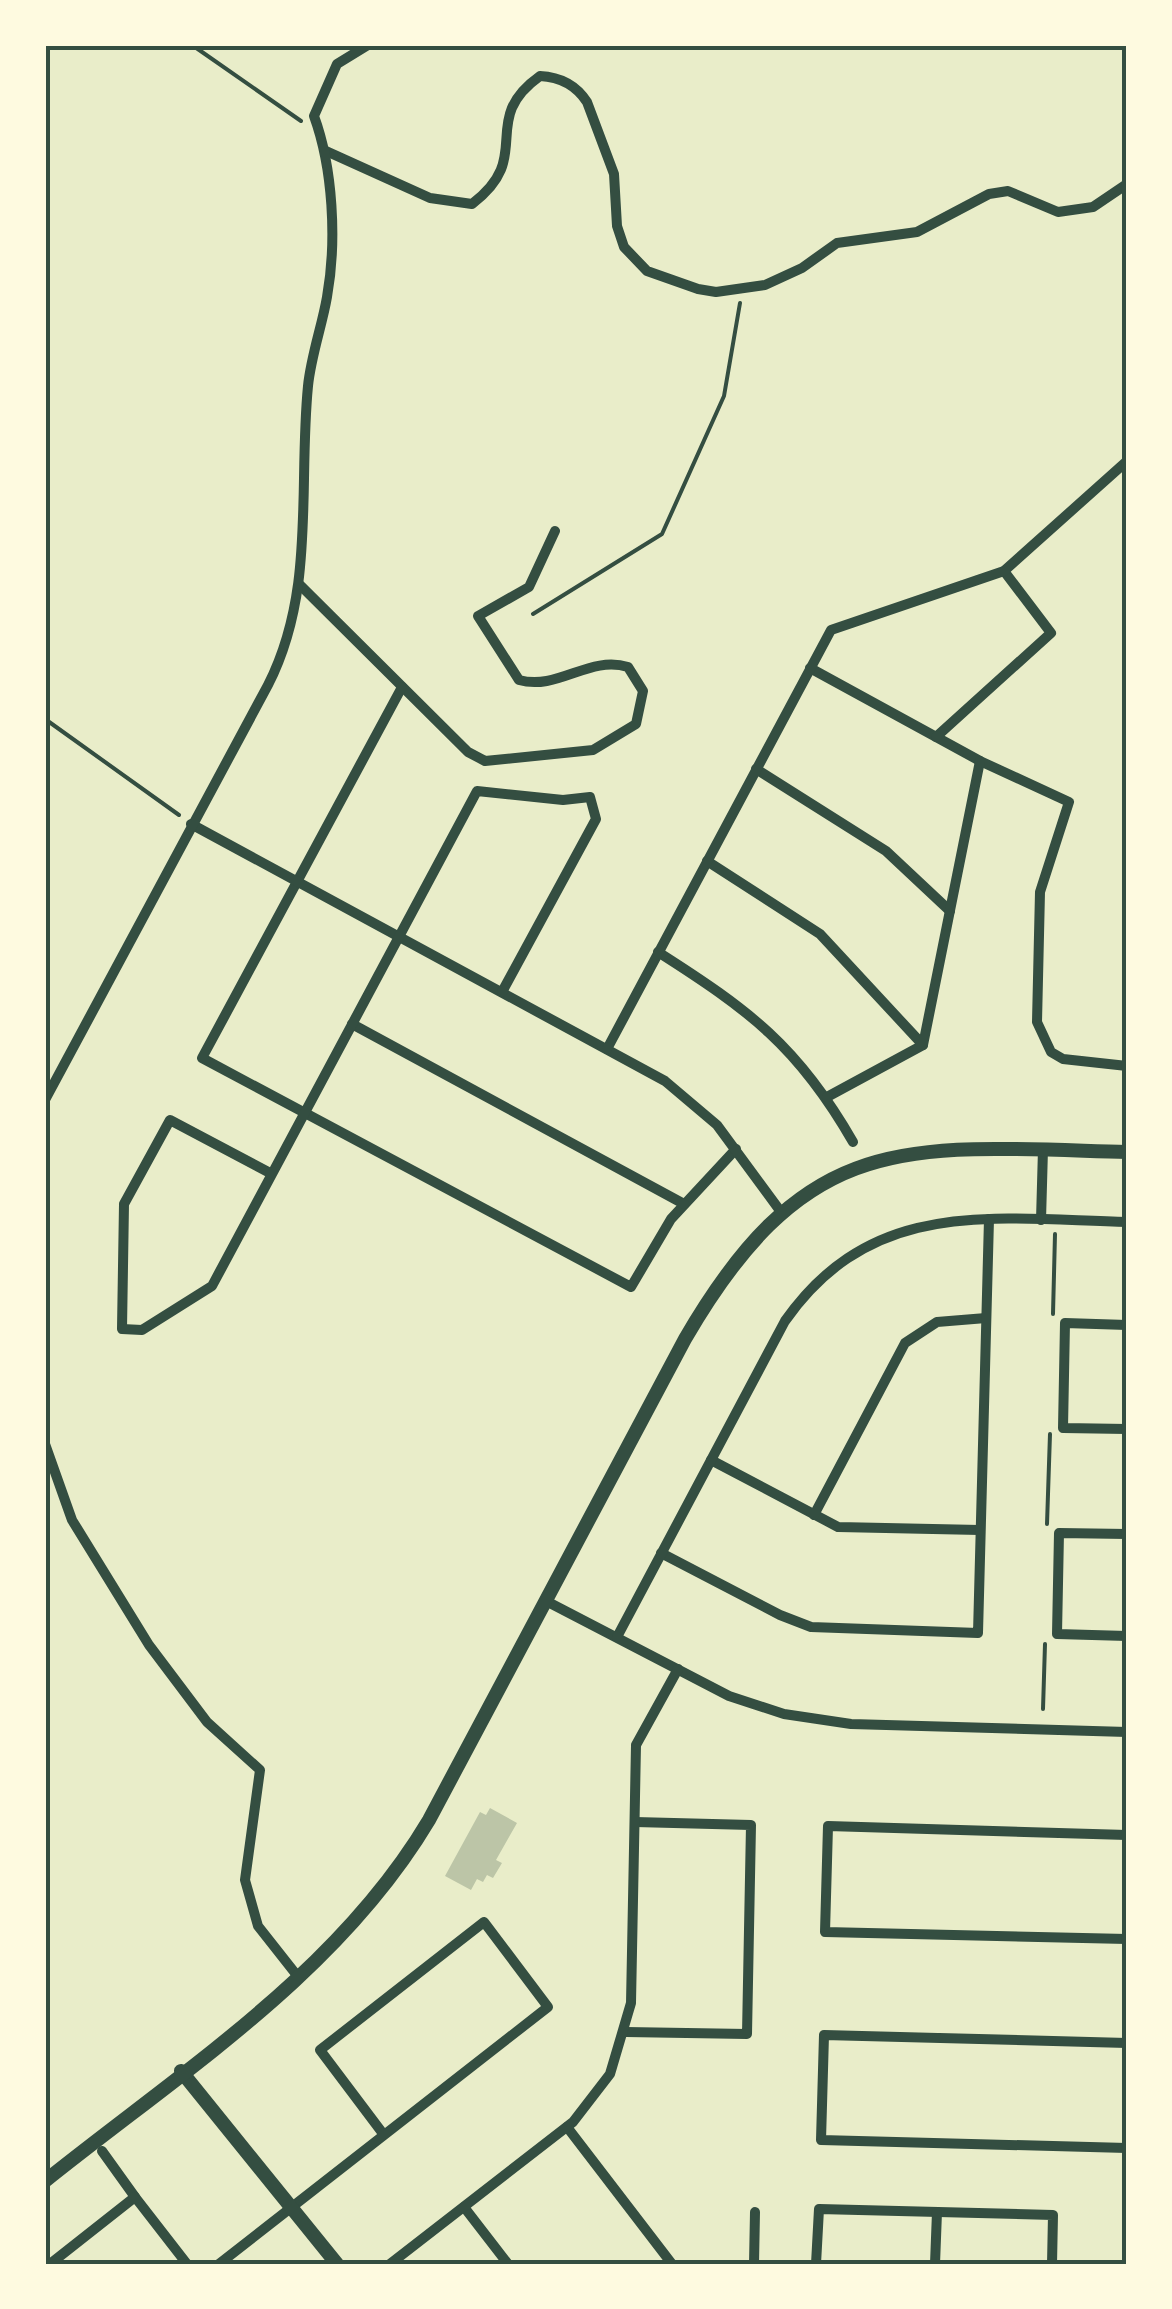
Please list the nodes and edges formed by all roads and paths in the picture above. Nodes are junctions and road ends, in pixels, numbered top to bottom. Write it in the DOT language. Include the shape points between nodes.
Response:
graph roads {
  1 [pos="192,45"];
  2 [pos="368,45"];
  3 [pos="313,130"];
  4 [pos="326,151"];
  5 [pos="1127,184"];
  6 [pos="742,288"];
  7 [pos="1127,461"];
  8 [pos="555,531"];
  9 [pos="1004,571"];
  10 [pos="300,585"];
  11 [pos="533,614"];
  12 [pos="810,668"];
  13 [pos="402,687"];
  14 [pos="45,719"];
  15 [pos="936,737"];
  16 [pos="980,761"];
  17 [pos="756,769"];
  18 [pos="191,824"];
  19 [pos="707,861"];
  20 [pos="298,881"];
  21 [pos="950,910"];
  22 [pos="399,936"];
  23 [pos="658,952"];
  24 [pos="502,992"];
  25 [pos="352,1024"];
  26 [pos="923,1044"];
  27 [pos="607,1048"];
  28 [pos="1127,1066"];
  29 [pos="827,1097"];
  30 [pos="45,1100"];
  31 [pos="305,1113"];
  32 [pos="852,1142"];
  33 [pos="736,1148"];
  34 [pos="1042,1150"];
  35 [pos="1127,1152"];
  36 [pos="272,1174"];
  37 [pos="684,1204"];
  38 [pos="782,1212"];
  39 [pos="989,1219"];
  40 [pos="1041,1220"];
  41 [pos="1127,1222"];
  42 [pos="1055,1229"];
  43 [pos="986,1318"];
  44 [pos="1127,1325"];
  45 [pos="1052,1329"];
  46 [pos="1050,1429"];
  47 [pos="1127,1429"];
  48 [pos="45,1444"];
  49 [pos="711,1460"];
  50 [pos="814,1515"];
  51 [pos="1047,1529"];
  52 [pos="980,1530"];
  53 [pos="1127,1534"];
  54 [pos="661,1553"];
  55 [pos="546,1601"];
  56 [pos="1045,1629"];
  57 [pos="1127,1636"];
  58 [pos="617,1637"];
  59 [pos="678,1669"];
  60 [pos="1043,1709"];
  61 [pos="1127,1732"];
  62 [pos="635,1822"];
  63 [pos="1127,1835"];
  64 [pos="1127,1939"];
  65 [pos="299,1978"];
  66 [pos="626,2032"];
  67 [pos="1127,2043"];
  68 [pos="182,2071"];
  69 [pos="567,2127"];
  70 [pos="384,2135"];
  71 [pos="1127,2148"];
  72 [pos="102,2151"];
  73 [pos="45,2181"];
  74 [pos="134,2197"];
  75 [pos="464,2207"];
  76 [pos="292,2208"];
  77 [pos="755,2212"];
  78 [pos="937,2212"];
  79 [pos="50,2264"];
  80 [pos="187,2264"];
  81 [pos="219,2264"];
  82 [pos="337,2264"];
  83 [pos="390,2264"];
  84 [pos="508,2264"];
  85 [pos="672,2264"];
  86 [pos="754,2264"];
  87 [pos="816,2264"];
  88 [pos="935,2264"];
  89 [pos="1052,2264"];
  1 -- 3 [label="path"];
  2 -- 4 [label="street" via="337,64 319,100 314,116"];
  4 -- 6 [label="street" via="430,198 472,204 500,179 517,94 540,76 554,77 586,102 614,174 619,238 637,264 698,289"];
  4 -- 10 [label="street" via="331,265 308,384"];
  5 -- 6 [label="street" via="1094,207 1058,212 1008,192 989,194 917,232 837,243 780,279"];
  6 -- 11 [label="path" via="724,396 662,534"];
  7 -- 9 [label="street"];
  8 -- 13 [label="street" via="529,586 478,616 519,680 540,686 608,661 628,667 643,692 636,724 593,750 485,761"];
  9 -- 12 [label="street" via="831,630"];
  9 -- 15 [label="street" via="1052,633"];
  10 -- 13 [label="street"];
  10 -- 18 [label="street" via="284,654"];
  12 -- 15 [label="street"];
  12 -- 17 [label="street"];
  13 -- 20 [label="street"];
  14 -- 18 [label="path"];
  15 -- 16 [label="street"];
  16 -- 21 [label="street"];
  16 -- 28 [label="street" via="1069,802 1040,892 1037,1022 1044,1039 1063,1059"];
  17 -- 19 [label="street"];
  17 -- 21 [label="street" via="886,851"];
  18 -- 20 [label="street"];
  18 -- 30 [label="street"];
  19 -- 23 [label="street"];
  19 -- 26 [label="street" via="820,934"];
  20 -- 22 [label="street"];
  20 -- 31 [label="street" via="202,1058"];
  21 -- 26 [label="street"];
  22 -- 24 [label="street"];
  22 -- 24 [label="street" via="476,792 590,797 596,819"];
  22 -- 25 [label="street"];
  23 -- 27 [label="street"];
  23 -- 29 [label="street" via="749,1010"];
  24 -- 27 [label="street"];
  25 -- 31 [label="street"];
  25 -- 37 [label="street"];
  26 -- 29 [label="street"];
  27 -- 33 [label="street" via="685,1094"];
  29 -- 32 [label="street"];
  31 -- 36 [label="street"];
  31 -- 37 [label="street" via="631,1287"];
  33 -- 37 [label="street"];
  33 -- 38 [label="street"];
  34 -- 35 [label="street"];
  34 -- 38 [label="street" via="904,1152 810,1190"];
  34 -- 40 [label="street"];
  36 -- 36 [label="street" via="212,1286 142,1330 122,1330 124,1204 170,1120"];
  38 -- 55 [label="street" via="720,1280"];
  39 -- 40 [label="street"];
  39 -- 43 [label="street"];
  39 -- 49 [label="street" via="900,1228 844,1258 785,1321"];
  40 -- 41 [label="street"];
  42 -- 45 [label="path"];
  43 -- 50 [label="street" via="937,1322 905,1343"];
  43 -- 52 [label="street"];
  44 -- 47 [label="street" via="1065,1323 1063,1428"];
  46 -- 51 [label="path"];
  48 -- 65 [label="street" via="72,1520 150,1645 207,1722 260,1770 245,1880 258,1926"];
  49 -- 50 [label="street"];
  49 -- 54 [label="street"];
  50 -- 52 [label="street" via="838,1526"];
  52 -- 54 [label="street" via="978,1633 811,1627"];
  53 -- 57 [label="street" via="1059,1533 1057,1634"];
  54 -- 58 [label="street"];
  55 -- 58 [label="street"];
  55 -- 65 [label="street" via="408,1856 352,1928"];
  56 -- 60 [label="path"];
  58 -- 59 [label="street"];
  59 -- 61 [label="street" via="743,1701 815,1720"];
  59 -- 62 [label="street" via="636,1745"];
  62 -- 66 [label="street"];
  62 -- 66 [label="street" via="751,1825 746,2034"];
  63 -- 64 [label="street" via="828,1826 825,1932"];
  65 -- 68 [label="street"];
  66 -- 69 [label="street" via="610,2074"];
  67 -- 71 [label="street" via="824,2035 821,2140"];
  68 -- 73 [label="street"];
  68 -- 76 [label="street"];
  69 -- 75 [label="street"];
  69 -- 85 [label="street"];
  70 -- 70 [label="street" via="548,2007 484,1922 320,2050"];
  70 -- 76 [label="street"];
  72 -- 74 [label="street"];
  74 -- 79 [label="street"];
  74 -- 80 [label="street"];
  75 -- 83 [label="street"];
  75 -- 84 [label="street"];
  76 -- 81 [label="street"];
  76 -- 82 [label="street"];
  77 -- 86 [label="street"];
  78 -- 87 [label="street" via="818,2209"];
  78 -- 88 [label="street"];
  78 -- 89 [label="street" via="1053,2215"];
}
